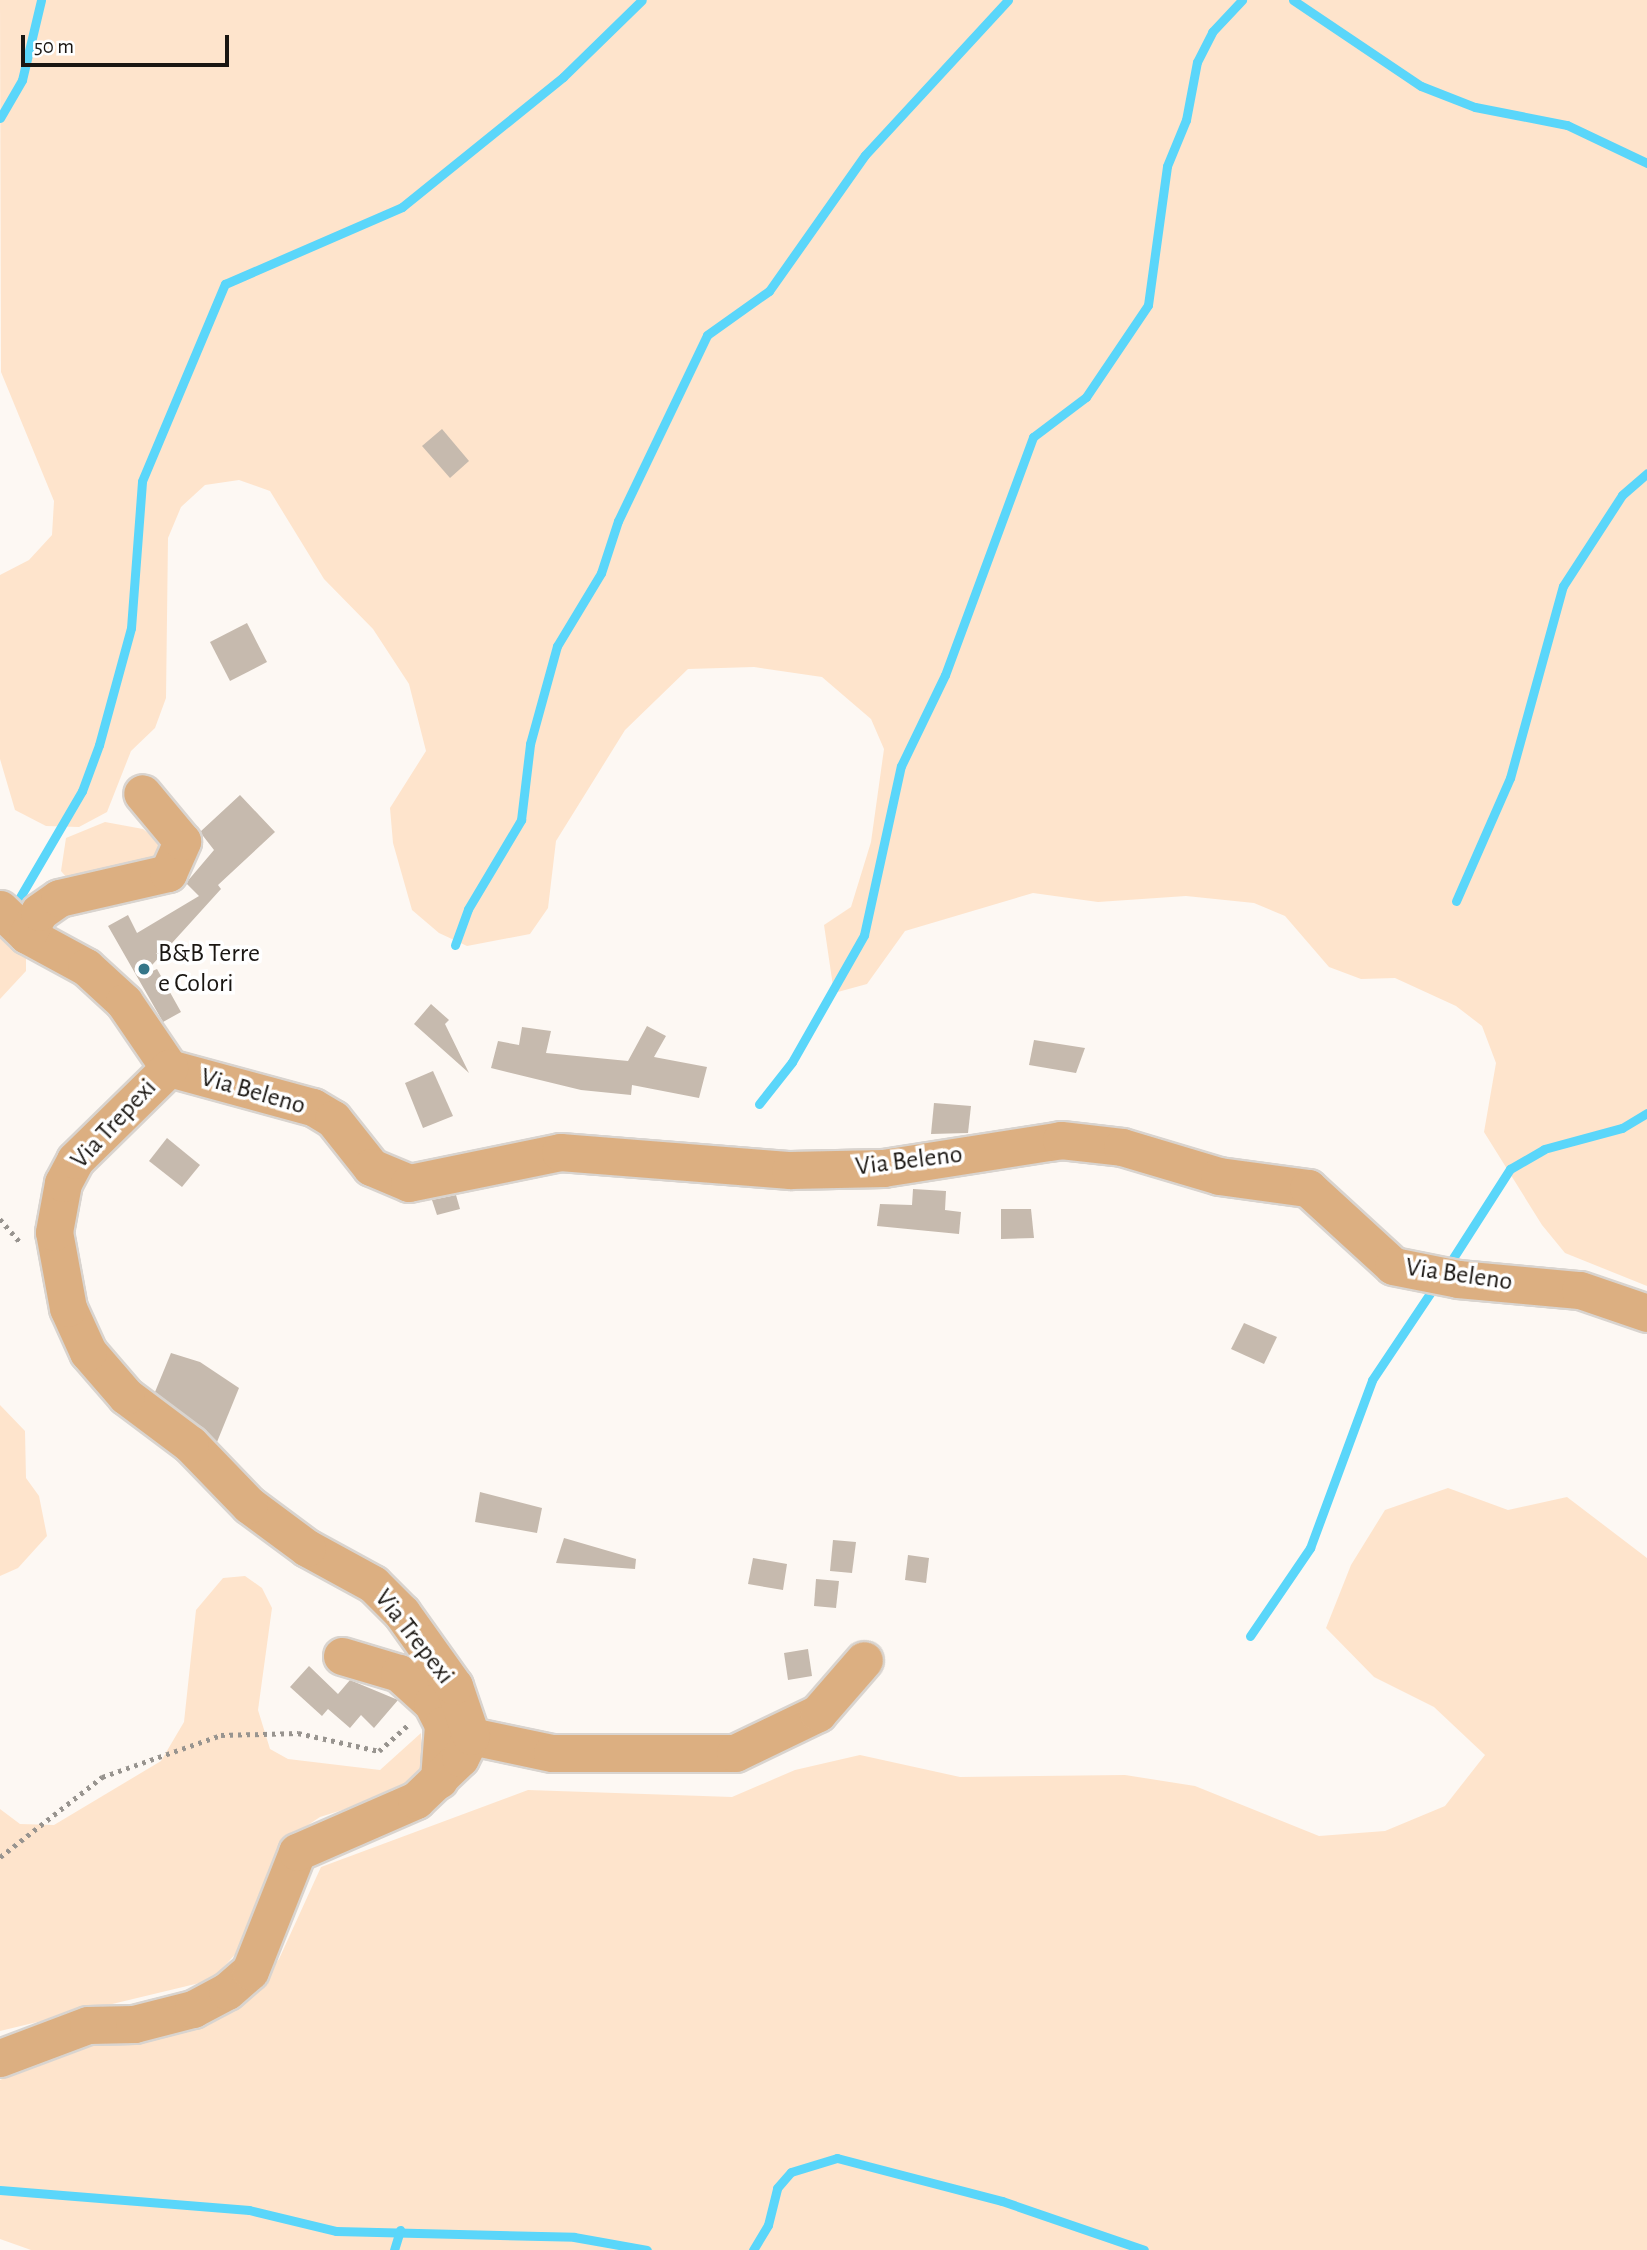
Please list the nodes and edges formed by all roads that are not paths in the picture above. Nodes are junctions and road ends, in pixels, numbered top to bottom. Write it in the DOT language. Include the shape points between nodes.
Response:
graph roads {
  1 [pos="142,793"];
  2 [pos="0,909"];
  3 [pos="27,935"];
  4 [pos="169,1068"];
  5 [pos="1647,1313"];
  6 [pos="342,1656"];
  7 [pos="864,1660"];
  8 [pos="471,1736"];
  9 [pos="439,1780"];
  10 [pos="0,2058"];
  1 -- 3 [label="street" via="182,841 168,873 59,898 39,912"];
  2 -- 3 [label="street"];
  3 -- 4 [label="street" via="86,967 124,1002"];
  4 -- 5 [label="street, Via Beleno" via="313,1107 332,1119 371,1167 409,1183 560,1152 790,1170 883,1168 1061,1140 1122,1147 1219,1176 1308,1188 1393,1266 1458,1279 1580,1290"];
  4 -- 8 [label="street, Via Trepexi" via="75,1160 63,1183 54,1233 68,1308 88,1352 126,1396 190,1444 249,1505 307,1548 373,1584 402,1613 454,1686"];
  6 -- 9 [label="street" via="399,1673 432,1703 443,1725"];
  7 -- 8 [label="street" via="818,1713 735,1753 552,1753"];
  8 -- 9 [label="street"];
  9 -- 10 [label="street" via="389,1816 297,1852 250,1971 226,1991 193,2009 134,2024 88,2025"];
}
